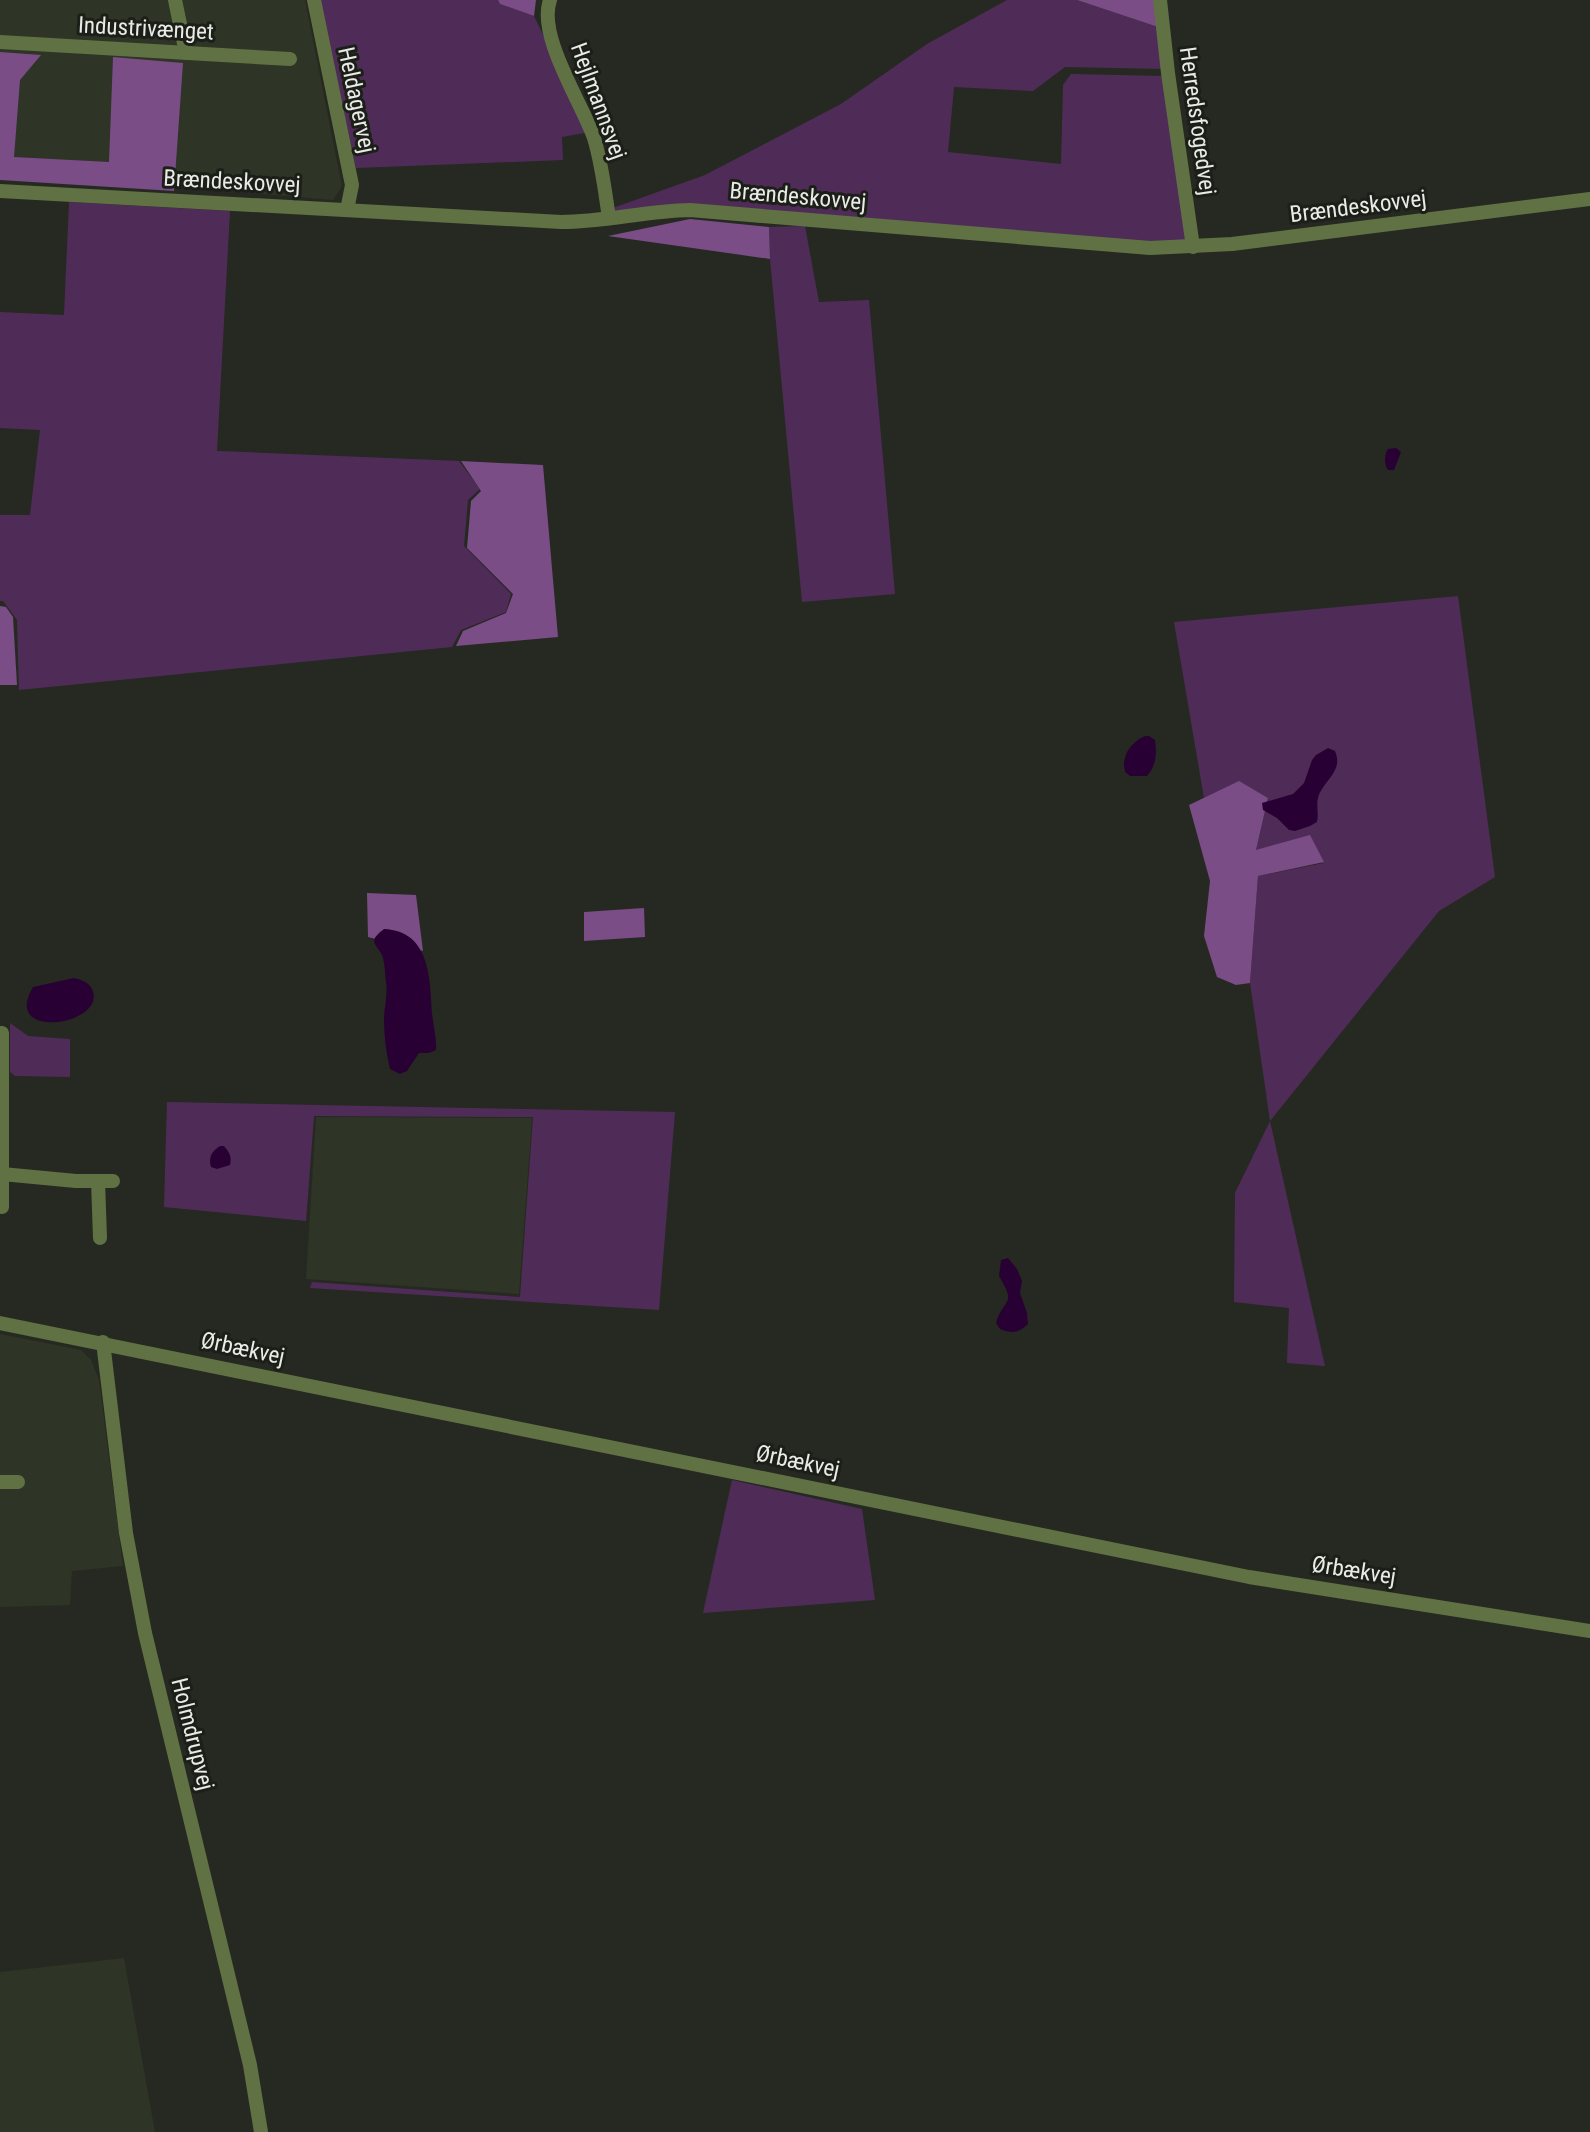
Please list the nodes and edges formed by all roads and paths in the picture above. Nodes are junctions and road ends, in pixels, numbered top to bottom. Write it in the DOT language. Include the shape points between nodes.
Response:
graph roads {
  1 [pos="175,0"];
  2 [pos="314,0"];
  3 [pos="550,0"];
  4 [pos="1160,0"];
  5 [pos="0,42"];
  6 [pos="186,53"];
  7 [pos="290,59"];
  8 [pos="0,191"];
  9 [pos="1590,199"];
  10 [pos="347,210"];
  11 [pos="609,218"];
  12 [pos="1193,247"];
  13 [pos="0,1033"];
  14 [pos="2,1174"];
  15 [pos="2,1207"];
  16 [pos="100,1238"];
  17 [pos="0,1323"];
  18 [pos="103,1342"];
  19 [pos="0,1482"];
  20 [pos="18,1482"];
  21 [pos="1590,1631"];
  22 [pos="261,2132"];
  1 -- 6 [label="street"];
  2 -- 10 [label="street, Heldagervej" via="352,185"];
  3 -- 11 [label="street, Hejlmannsvej" via="548,24 553,45 593,138"];
  4 -- 12 [label="street, Herredsfogedvej"];
  5 -- 6 [label="street, Industrivænget"];
  6 -- 7 [label="street, Industrivænget"];
  8 -- 10 [label="street, Brændeskovvej"];
  9 -- 12 [label="street, Brændeskovvej"];
  10 -- 11 [label="street, Brændeskovvej" via="561,222"];
  11 -- 12 [label="street, Brændeskovvej" via="690,210 1150,248"];
  13 -- 14 [label="street"];
  14 -- 15 [label="street"];
  14 -- 16 [label="street" via="106,1181"];
  17 -- 18 [label="street, Ørbækvej"];
  18 -- 21 [label="street, Ørbækvej" via="1237,1574"];
  18 -- 22 [label="street, Holmdrupvej" via="125,1533 250,2065"];
  19 -- 20 [label="street"];
}
